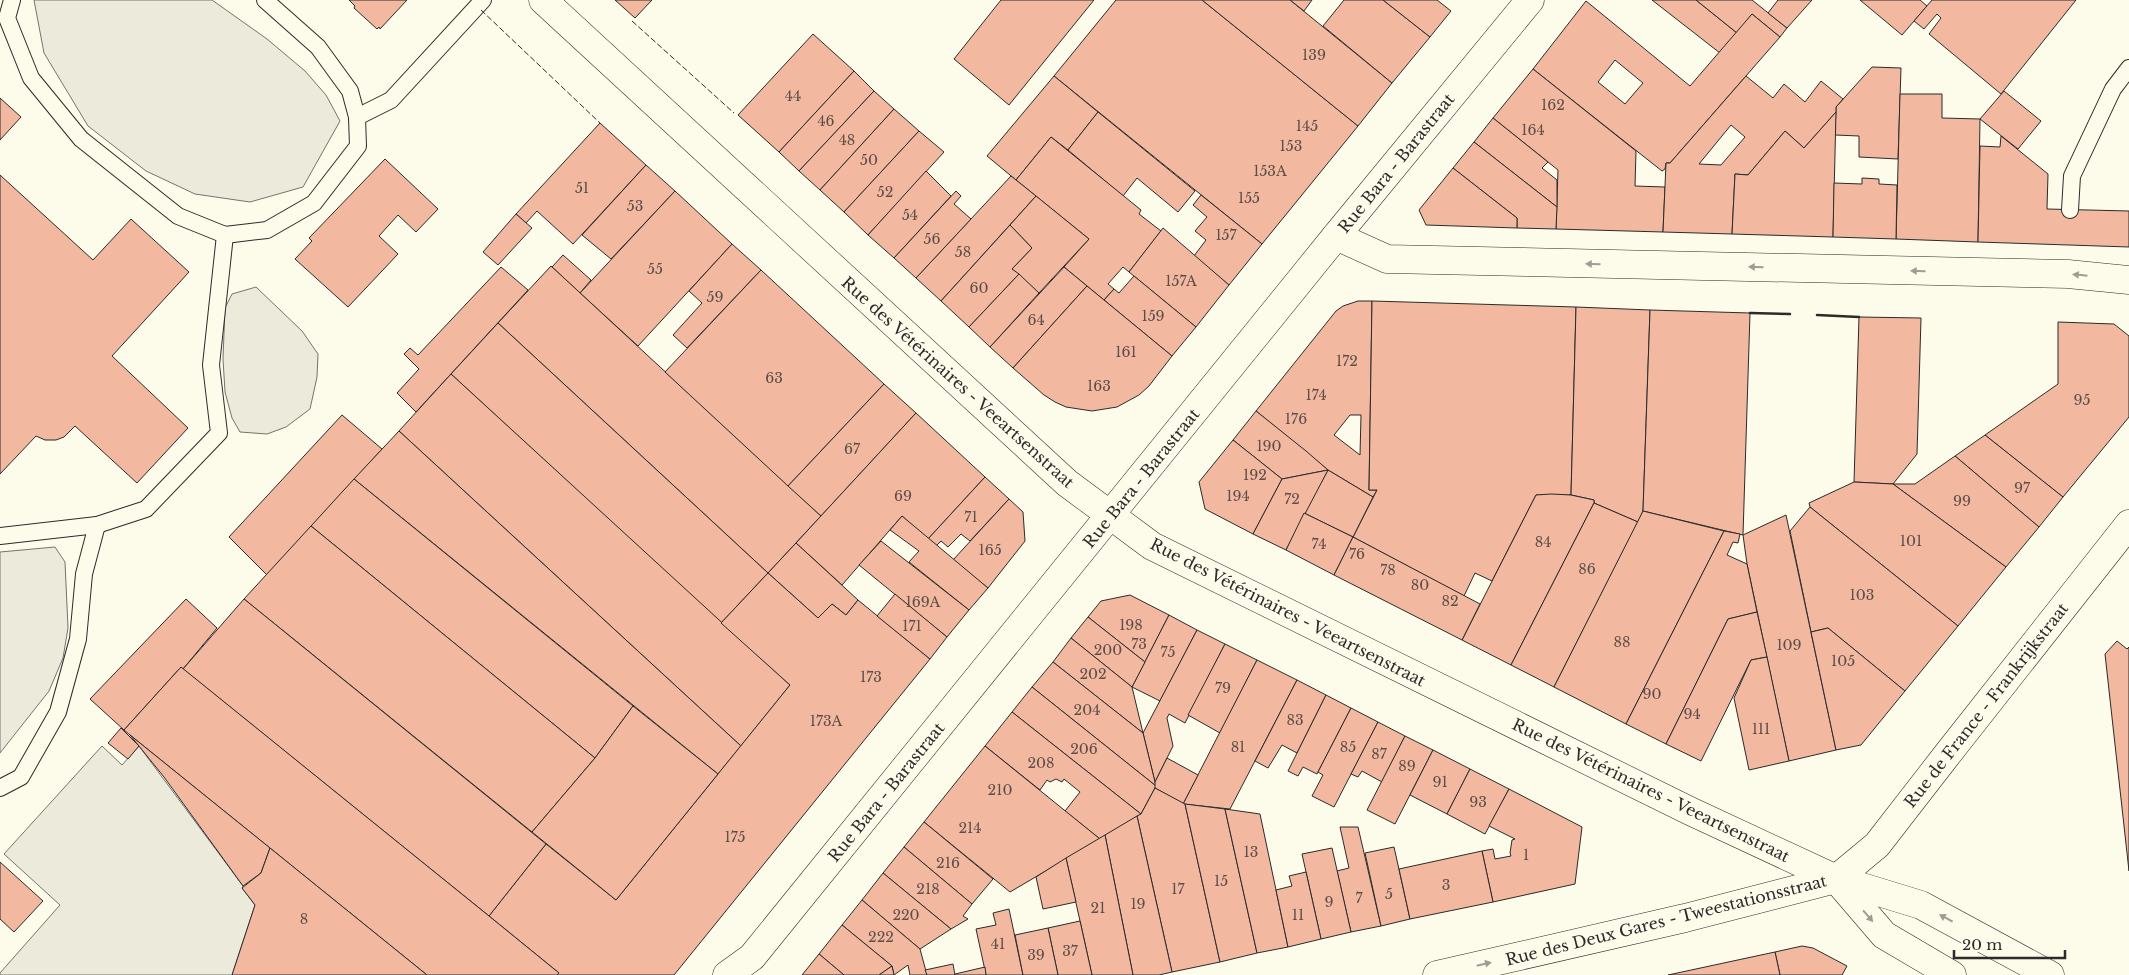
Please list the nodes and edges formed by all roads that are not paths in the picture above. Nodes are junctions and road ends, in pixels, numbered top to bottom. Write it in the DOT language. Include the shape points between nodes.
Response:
graph roads {
  1 [pos="12,0"];
  2 [pos="265,0"];
  3 [pos="483,0"];
  4 [pos="542,0"];
  5 [pos="1530,0"];
  6 [pos="4,20"];
  7 [pos="2129,68"];
  8 [pos="357,117"];
  9 [pos="2070,210"];
  10 [pos="226,234"];
  11 [pos="1336,236"];
  12 [pos="2129,280"];
  13 [pos="1110,515"];
  14 [pos="2129,524"];
  15 [pos="97,525"];
  16 [pos="0,536"];
  17 [pos="0,788"];
  18 [pos="1836,879"];
  19 [pos="749,966"];
  20 [pos="726,975"];
  21 [pos="1437,975"];
  22 [pos="1952,975"];
  23 [pos="2050,975"];
  1 -- 6 [label="lane"];
  2 -- 8 [label="lane" via="318,47 350,90"];
  3 -- 8 [label="lane" via="391,100"];
  4 -- 13 [label="street, Rue des Vétérinaires - Veeartsenstraat" via="1062,478"];
  5 -- 11 [label="street, Rue Bara - Barastraat"];
  6 -- 10 [label="lane" via="31,78 81,139 178,216"];
  7 -- 9 [label="lane" via="2113,89 2072,176"];
  8 -- 10 [label="lane" via="358,146 314,203 267,230"];
  10 -- 15 [label="lane" via="211,365 219,433 146,509"];
  12 -- 11 [label="street, one-way" via="2068,274 1386,259"];
  11 -- 13 [label="street, Rue Bara - Barastraat"];
  13 -- 18 [label="street, Rue des Vétérinaires - Veeartsenstraat" via="1152,546 1690,811"];
  13 -- 19 [label="street, Rue Bara - Barastraat"];
  14 -- 18 [label="street, Rue de France - Frankrijkstraat" via="1878,845"];
  15 -- 16 [label="lane"];
  15 -- 17 [label="lane" via="84,574 78,640 58,712 21,777"];
  21 -- 18 [label="street, Rue des Deux Gares - Tweestationsstraat, one-way" via="1685,918"];
  18 -- 22 [label="street, Rue des Vétérinaires - Veeartsenstraat, one-way" via="1884,935"];
  23 -- 18 [label="street, Rue des Vétérinaires - Veeartsenstraat, one-way" via="1921,905"];
  19 -- 20 [label="street, Rue Bara - Barastraat"];
}
